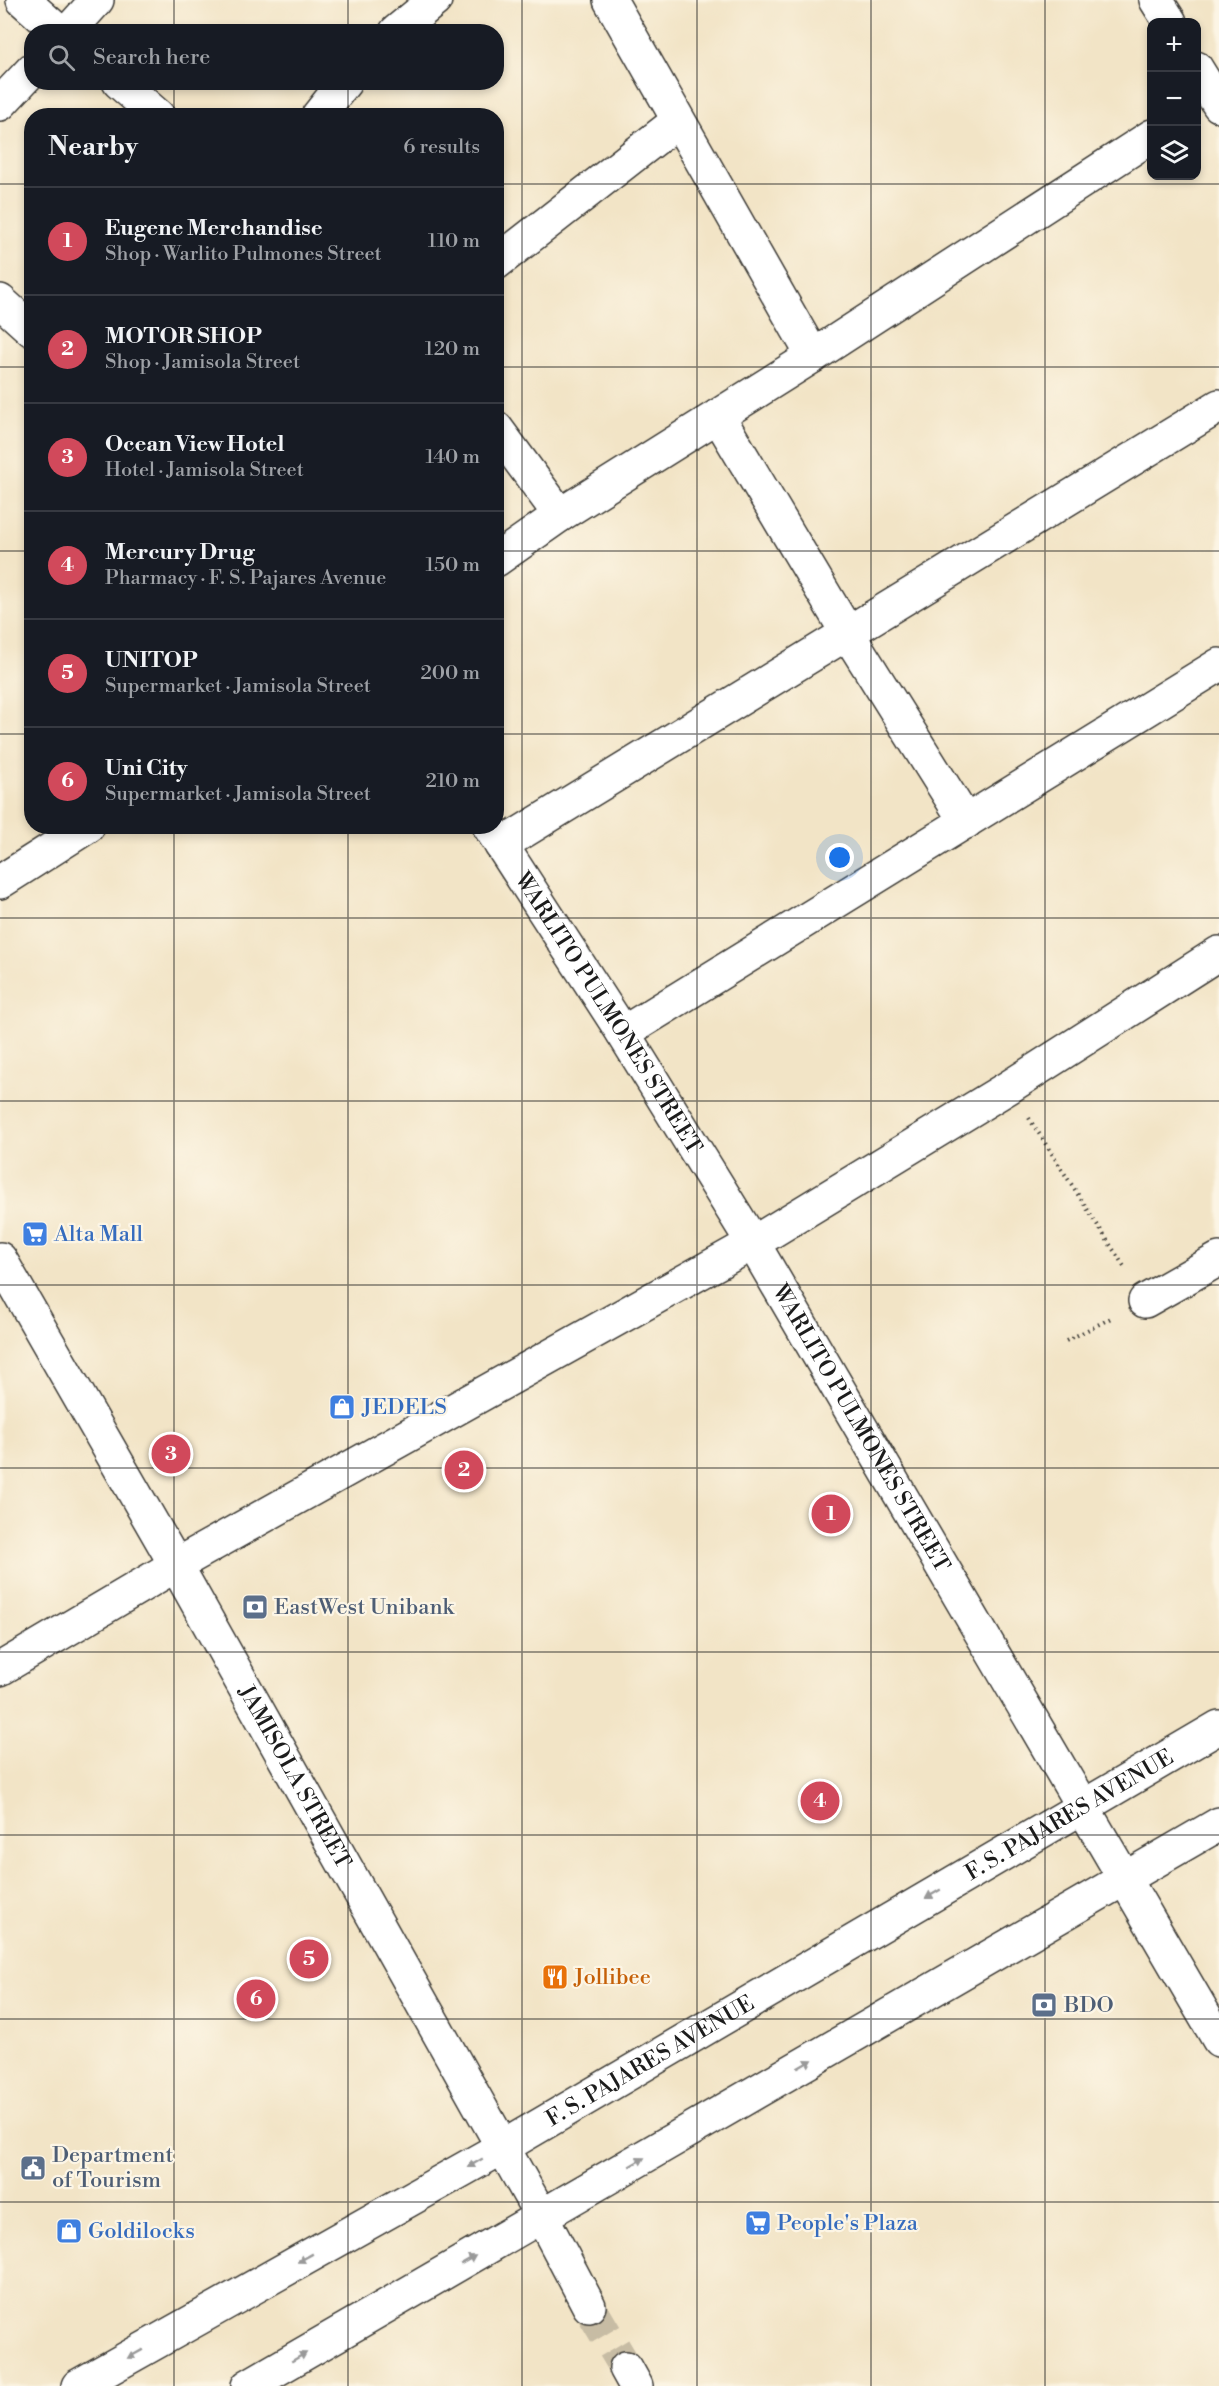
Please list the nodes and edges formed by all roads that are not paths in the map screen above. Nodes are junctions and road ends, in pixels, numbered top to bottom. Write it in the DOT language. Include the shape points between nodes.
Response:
graph roads {
  1 [pos="23,0"];
  2 [pos="97,0"];
  3 [pos="435,0"];
  4 [pos="610,0"];
  5 [pos="1156,0"];
  6 [pos="1167,18"];
  7 [pos="50,24"];
  8 [pos="75,24"];
  9 [pos="406,24"];
  10 [pos="1199,72"];
  11 [pos="24,78"];
  12 [pos="128,90"];
  13 [pos="339,90"];
  14 [pos="1212,100"];
  15 [pos="0,104"];
  16 [pos="149,108"];
  17 [pos="324,108"];
  18 [pos="678,121"];
  19 [pos="1147,139"];
  20 [pos="504,257"];
  21 [pos="0,301"];
  22 [pos="24,323"];
  23 [pos="813,356"];
  24 [pos="1219,406"];
  25 [pos="718,416"];
  26 [pos="504,439"];
  27 [pos="560,515"];
  28 [pos="504,554"];
  29 [pos="848,634"];
  30 [pos="1219,665"];
  31 [pos="966,822"];
  32 [pos="504,831"];
  33 [pos="75,834"];
  34 [pos="495,836"];
  35 [pos="0,882"];
  36 [pos="1219,953"];
  37 [pos="623,1034"];
  38 [pos="753,1243"];
  39 [pos="1219,1258"];
  40 [pos="5,1281"];
  41 [pos="1145,1301"];
  42 [pos="176,1565"];
  43 [pos="0,1669"];
  44 [pos="1219,1727"];
  45 [pos="1084,1805"];
  46 [pos="1219,1824"];
  47 [pos="1125,1878"];
  48 [pos="1219,2040"];
  49 [pos="502,2147"];
  50 [pos="542,2217"];
  51 [pos="586,2301"];
  52 [pos="78,2386"];
  53 [pos="248,2386"];
  1 -- 7 [label="street"];
  2 -- 8 [label="street"];
  3 -- 9 [label="street"];
  4 -- 18 [label="street"];
  5 -- 6 [label="street"];
  10 -- 14 [label="street"];
  11 -- 15 [label="street"];
  12 -- 16 [label="street"];
  13 -- 17 [label="street"];
  18 -- 20 [label="street"];
  18 -- 23 [label="street"];
  19 -- 23 [label="street"];
  21 -- 22 [label="street"];
  23 -- 25 [label="street"];
  24 -- 29 [label="street"];
  25 -- 27 [label="street"];
  25 -- 29 [label="street"];
  26 -- 27 [label="street"];
  27 -- 28 [label="street"];
  29 -- 31 [label="street"];
  29 -- 32 [label="street"];
  30 -- 31 [label="street"];
  31 -- 37 [label="street"];
  33 -- 35 [label="street"];
  34 -- 37 [label="street, WARLITO PULMONES STREET"];
  36 -- 38 [label="street"];
  37 -- 38 [label="street, WARLITO PULMONES STREET"];
  38 -- 42 [label="street"];
  38 -- 45 [label="street, WARLITO PULMONES STREET"];
  39 -- 41 [label="street"];
  40 -- 42 [label="street, JAMISOLA STREET"];
  42 -- 43 [label="street"];
  42 -- 49 [label="street, JAMISOLA STREET"];
  44 -- 45 [label="street, F. S. PAJARES AVENUE"];
  45 -- 47 [label="street, WARLITO PULMONES STREET"];
  45 -- 49 [label="street, F. S. PAJARES AVENUE, one-way"];
  46 -- 47 [label="street"];
  47 -- 48 [label="street, WARLITO PULMONES STREET"];
  50 -- 47 [label="street, one-way"];
  49 -- 50 [label="street, JAMISOLA STREET"];
  49 -- 52 [label="street, F. S. PAJARES AVENUE, one-way"];
  50 -- 51 [label="street, JAMISOLA STREET"];
  53 -- 50 [label="street, one-way"];
}
